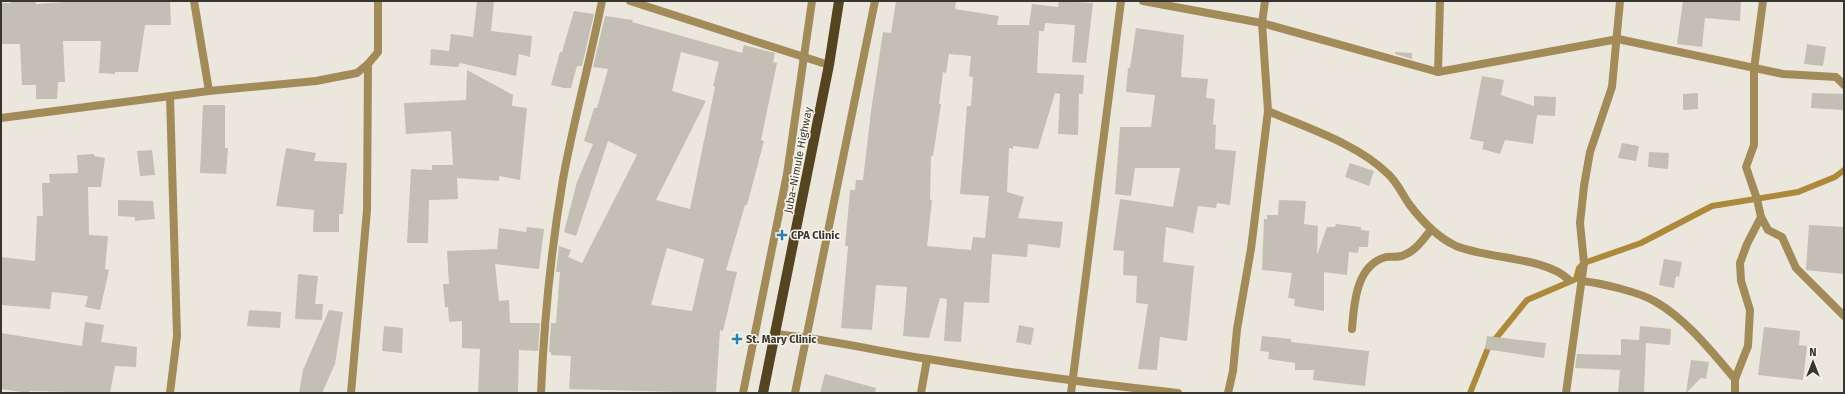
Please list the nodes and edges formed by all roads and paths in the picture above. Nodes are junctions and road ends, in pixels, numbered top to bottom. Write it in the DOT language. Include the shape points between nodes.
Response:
graph roads {
  1 [pos="194,1"];
  2 [pos="378,1"];
  3 [pos="602,1"];
  4 [pos="630,1"];
  5 [pos="812,1"];
  6 [pos="839,1"];
  7 [pos="874,1"];
  8 [pos="1121,1"];
  9 [pos="1143,1"];
  10 [pos="1265,1"];
  11 [pos="1440,1"];
  12 [pos="1620,1"];
  13 [pos="1763,1"];
  14 [pos="1262,23"];
  15 [pos="1618,39"];
  16 [pos="803,56"];
  17 [pos="368,64"];
  18 [pos="829,65"];
  19 [pos="1754,69"];
  20 [pos="1438,72"];
  21 [pos="1844,85"];
  22 [pos="209,91"];
  23 [pos="170,96"];
  24 [pos="1268,110"];
  25 [pos="1,118"];
  26 [pos="1761,218"];
  27 [pos="1431,230"];
  28 [pos="1568,279"];
  29 [pos="1582,281"];
  30 [pos="1844,316"];
  31 [pos="1352,329"];
  32 [pos="776,334"];
  33 [pos="806,337"];
  34 [pos="927,359"];
  35 [pos="1735,379"];
  36 [pos="1073,382"];
  37 [pos="170,393"];
  38 [pos="351,393"];
  39 [pos="541,393"];
  40 [pos="743,393"];
  41 [pos="763,393"];
  42 [pos="795,393"];
  43 [pos="921,393"];
  44 [pos="1071,393"];
  45 [pos="1178,393"];
  46 [pos="1228,393"];
  47 [pos="1566,393"];
  48 [pos="1734,393"];
  1 -- 22 [label="street"];
  2 -- 17 [label="street" via="378,52"];
  3 -- 39 [label="street" via="562,187 550,269"];
  4 -- 16 [label="street"];
  5 -- 16 [label="street"];
  6 -- 18 [label="main road, Juba–Nimule Highway"];
  7 -- 33 [label="street"];
  8 -- 36 [label="street"];
  9 -- 14 [label="street"];
  10 -- 14 [label="street"];
  11 -- 20 [label="street"];
  12 -- 15 [label="street"];
  13 -- 19 [label="street"];
  14 -- 20 [label="street"];
  14 -- 24 [label="street"];
  15 -- 19 [label="street"];
  15 -- 20 [label="street"];
  15 -- 29 [label="street" via="1612,87 1590,152 1584,186 1580,223 1584,263"];
  16 -- 18 [label="street"];
  16 -- 40 [label="street" via="787,174"];
  17 -- 22 [label="street" via="357,73 316,81"];
  17 -- 38 [label="street" via="367,210"];
  18 -- 32 [label="main road, Juba–Nimule Highway"];
  19 -- 21 [label="street" via="1783,74 1836,77"];
  19 -- 26 [label="street" via="1754,145 1746,167"];
  22 -- 23 [label="street"];
  23 -- 25 [label="street"];
  23 -- 37 [label="street" via="177,336"];
  24 -- 27 [label="street" via="1362,152 1390,174 1409,204"];
  24 -- 46 [label="street" via="1251,249"];
  26 -- 30 [label="street" via="1768,230 1782,238 1796,268"];
  26 -- 35 [label="street" via="1740,263 1741,281 1750,310 1748,346"];
  27 -- 28 [label="street" via="1456,246 1554,269"];
  27 -- 31 [label="street" via="1404,256 1385,258 1369,267 1358,290"];
  29 -- 35 [label="street" via="1655,301 1675,315"];
  29 -- 47 [label="street"];
  32 -- 33 [label="street"];
  32 -- 41 [label="main road, Juba–Nimule Highway"];
  33 -- 34 [label="street"];
  33 -- 42 [label="street"];
  34 -- 36 [label="street"];
  34 -- 43 [label="street"];
  35 -- 48 [label="street"];
  36 -- 44 [label="street"];
  36 -- 45 [label="street"];
}
